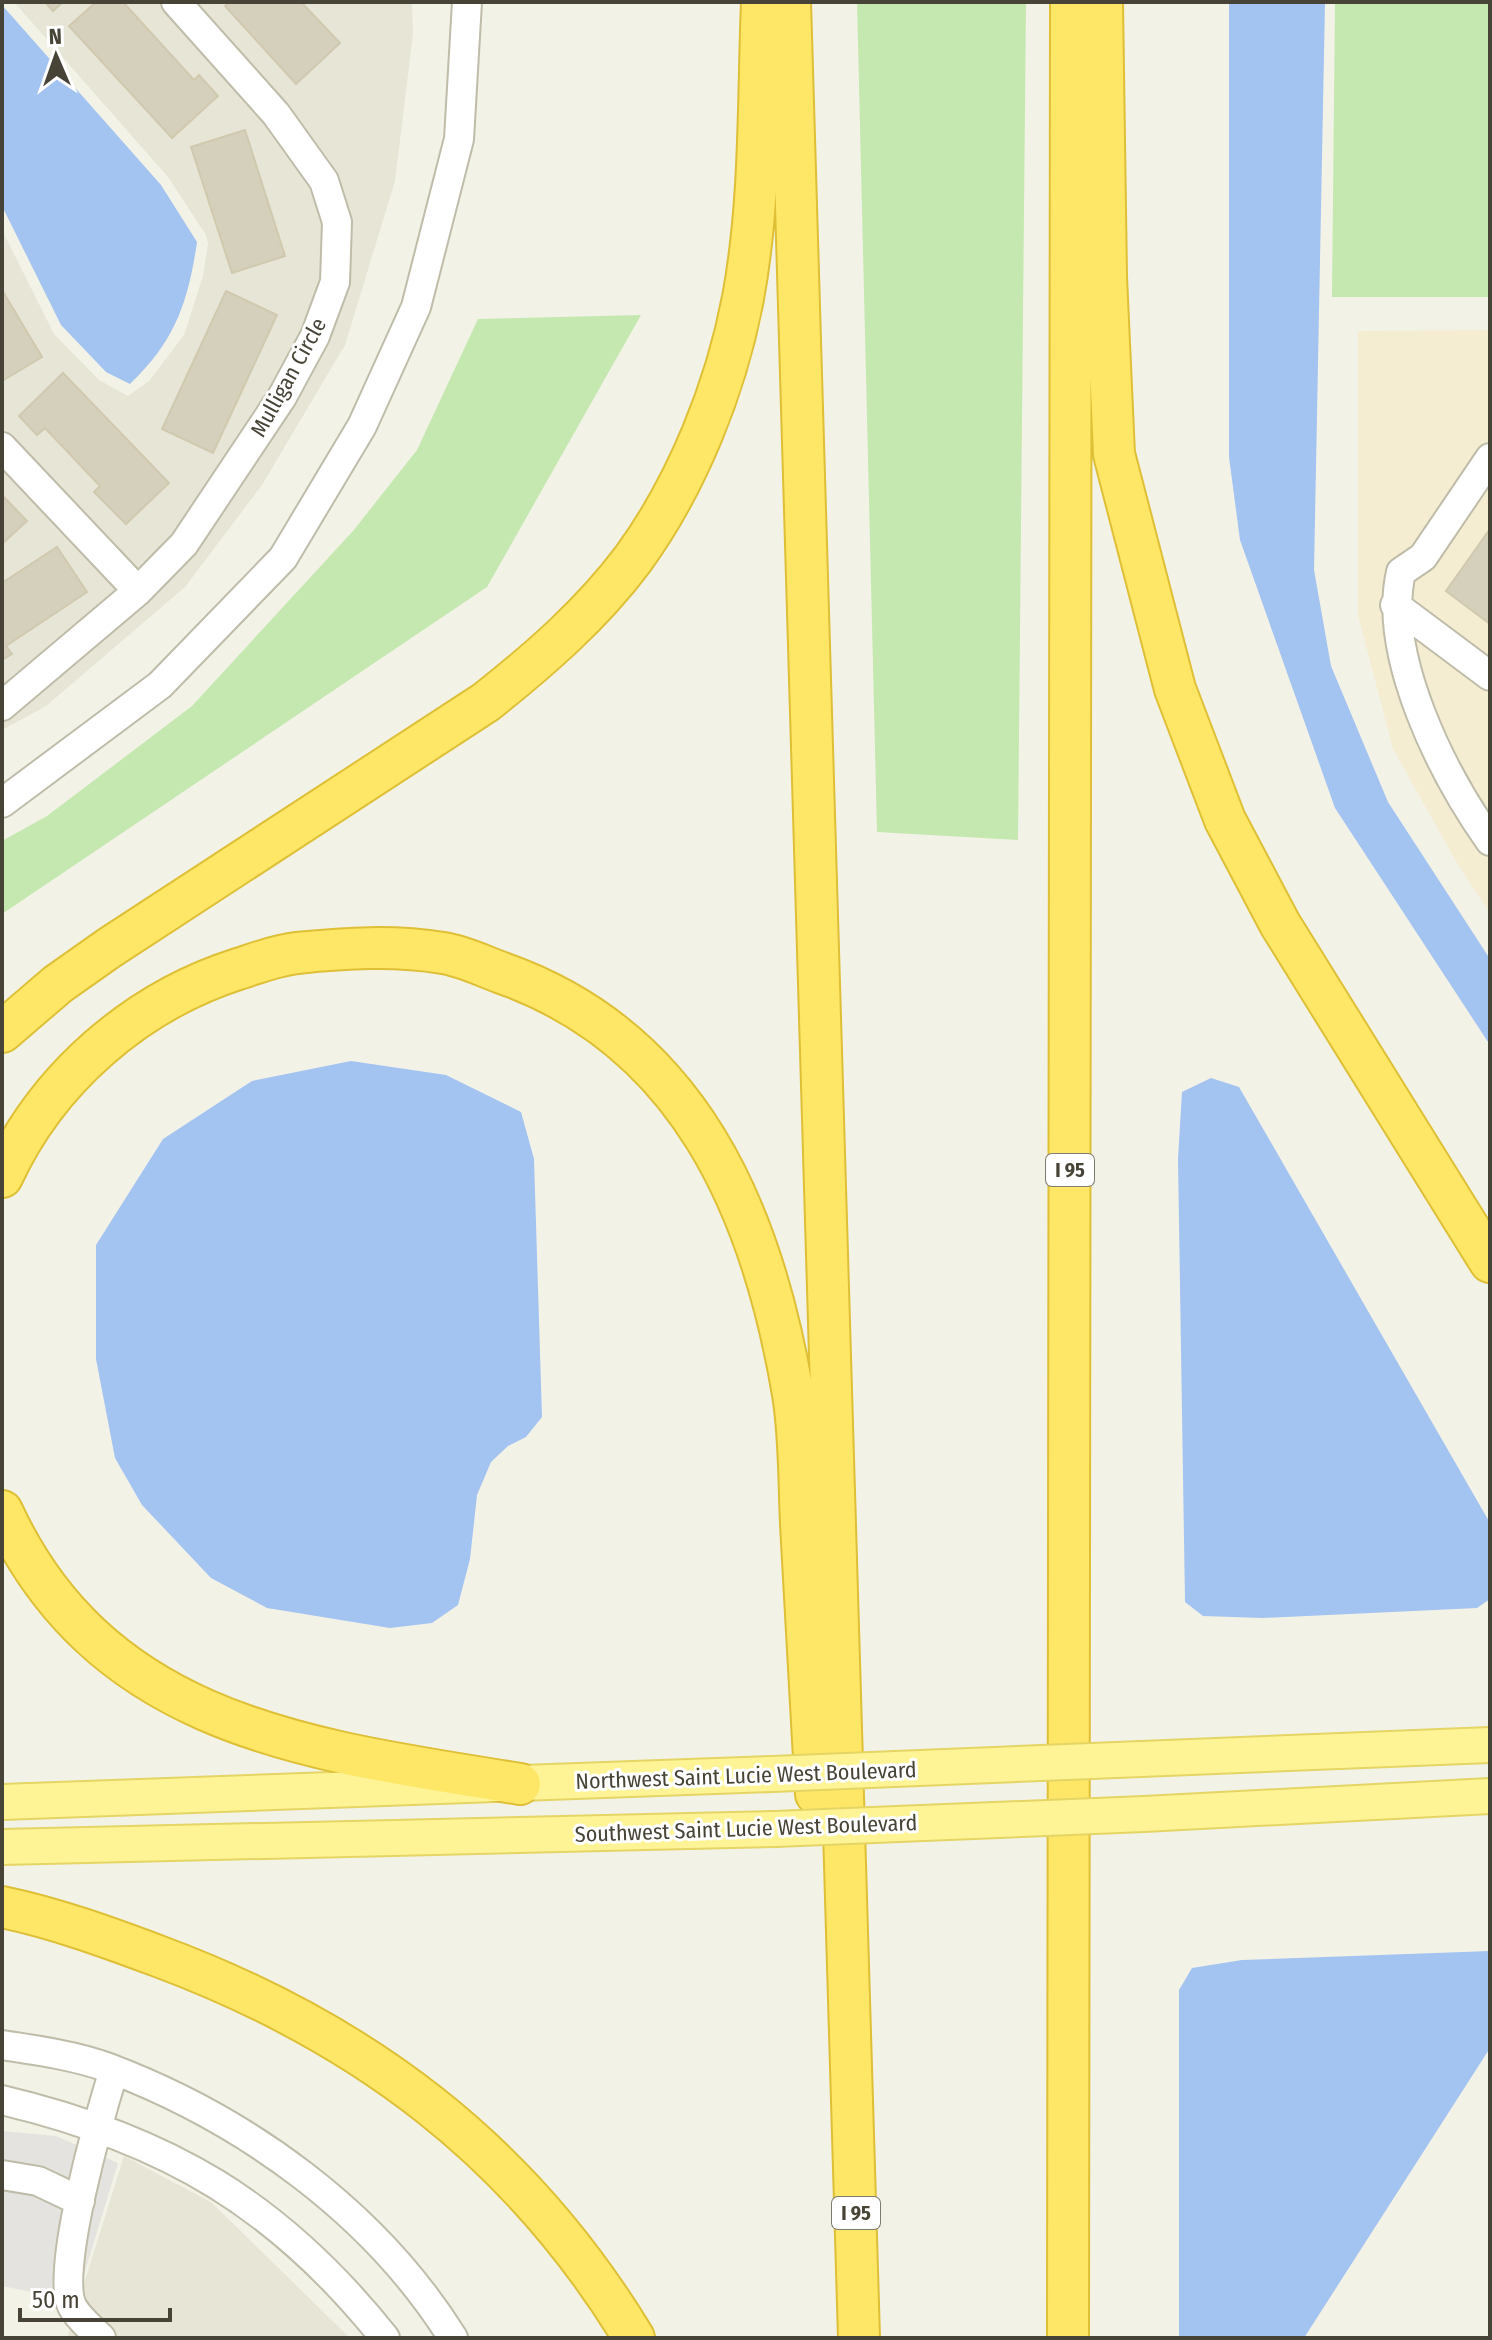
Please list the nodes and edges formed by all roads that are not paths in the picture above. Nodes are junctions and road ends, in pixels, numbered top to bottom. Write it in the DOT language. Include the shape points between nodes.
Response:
graph roads {
  1 [pos="176,2"];
  2 [pos="467,2"];
  3 [pos="762,2"];
  4 [pos="790,2"];
  5 [pos="1071,2"];
  6 [pos="1102,2"];
  7 [pos="2,447"];
  8 [pos="1490,458"];
  9 [pos="138,591"];
  10 [pos="1395,605"];
  11 [pos="1490,676"];
  12 [pos="2,706"];
  13 [pos="2,803"];
  14 [pos="1485,819"];
  15 [pos="2,1032"];
  16 [pos="2,1177"];
  17 [pos="1490,1262"];
  18 [pos="2,1511"];
  19 [pos="1490,1745"];
  20 [pos="520,1784"];
  21 [pos="1490,1796"];
  22 [pos="2,1802"];
  23 [pos="2,1847"];
  24 [pos="2,1907"];
  25 [pos="2,2045"];
  26 [pos="114,2070"];
  27 [pos="852,2088"];
  28 [pos="2,2100"];
  29 [pos="97,2126"];
  30 [pos="2,2175"];
  31 [pos="80,2201"];
  32 [pos="101,2338"];
  33 [pos="385,2338"];
  34 [pos="453,2338"];
  35 [pos="634,2338"];
  36 [pos="859,2338"];
  37 [pos="1068,2338"];
  1 -- 9 [label="street, Mulligan Circle" via="276,114 324,181 337,222 335,282 315,336 282,397 184,544"];
  2 -- 13 [label="street" via="455,155 416,307 362,426 273,569 160,685"];
  3 -- 15 [label="highway" via="753,226 743,300 720,384 678,484 633,559 535,663 486,702 109,948"];
  4 -- 27 [label="highway, I 95"];
  5 -- 37 [label="highway, I 95"];
  6 -- 17 [label="highway" via="1114,454 1175,689 1225,820 1280,924"];
  7 -- 9 [label="street"];
  8 -- 10 [label="street" via="1423,557 1401,572"];
  9 -- 12 [label="street, Mulligan Circle"];
  10 -- 11 [label="street"];
  10 -- 14 [label="street" via="1417,706"];
  16 -- 27 [label="highway" via="14,1150 60,1085 114,1033 196,982 284,954 365,946 446,953 531,983 601,1021 661,1075 706,1136 747,1223 779,1323 794,1398 824,1929"];
  18 -- 20 [label="highway" via="50,1591 89,1634 132,1670 198,1710 282,1739"];
  19 -- 20 [label="main road, Northwest Saint Lucie West Boulevard, bridge"];
  20 -- 22 [label="main road, Northwest Saint Lucie West Boulevard"];
  21 -- 23 [label="main road, Southwest Saint Lucie West Boulevard, bridge" via="775,1829"];
  24 -- 35 [label="highway" via="113,1939 223,1980 306,2021 394,2075 480,2145 554,2226"];
  25 -- 26 [label="street"];
  26 -- 29 [label="street"];
  26 -- 34 [label="street" via="196,2108 284,2161 343,2208 397,2262"];
  27 -- 36 [label="highway, I 95"];
  28 -- 29 [label="street"];
  29 -- 31 [label="street"];
  29 -- 33 [label="street" via="220,2184 344,2287"];
  30 -- 31 [label="street" via="38,2181"];
  31 -- 32 [label="street" via="68,2284 72,2305"];
}
